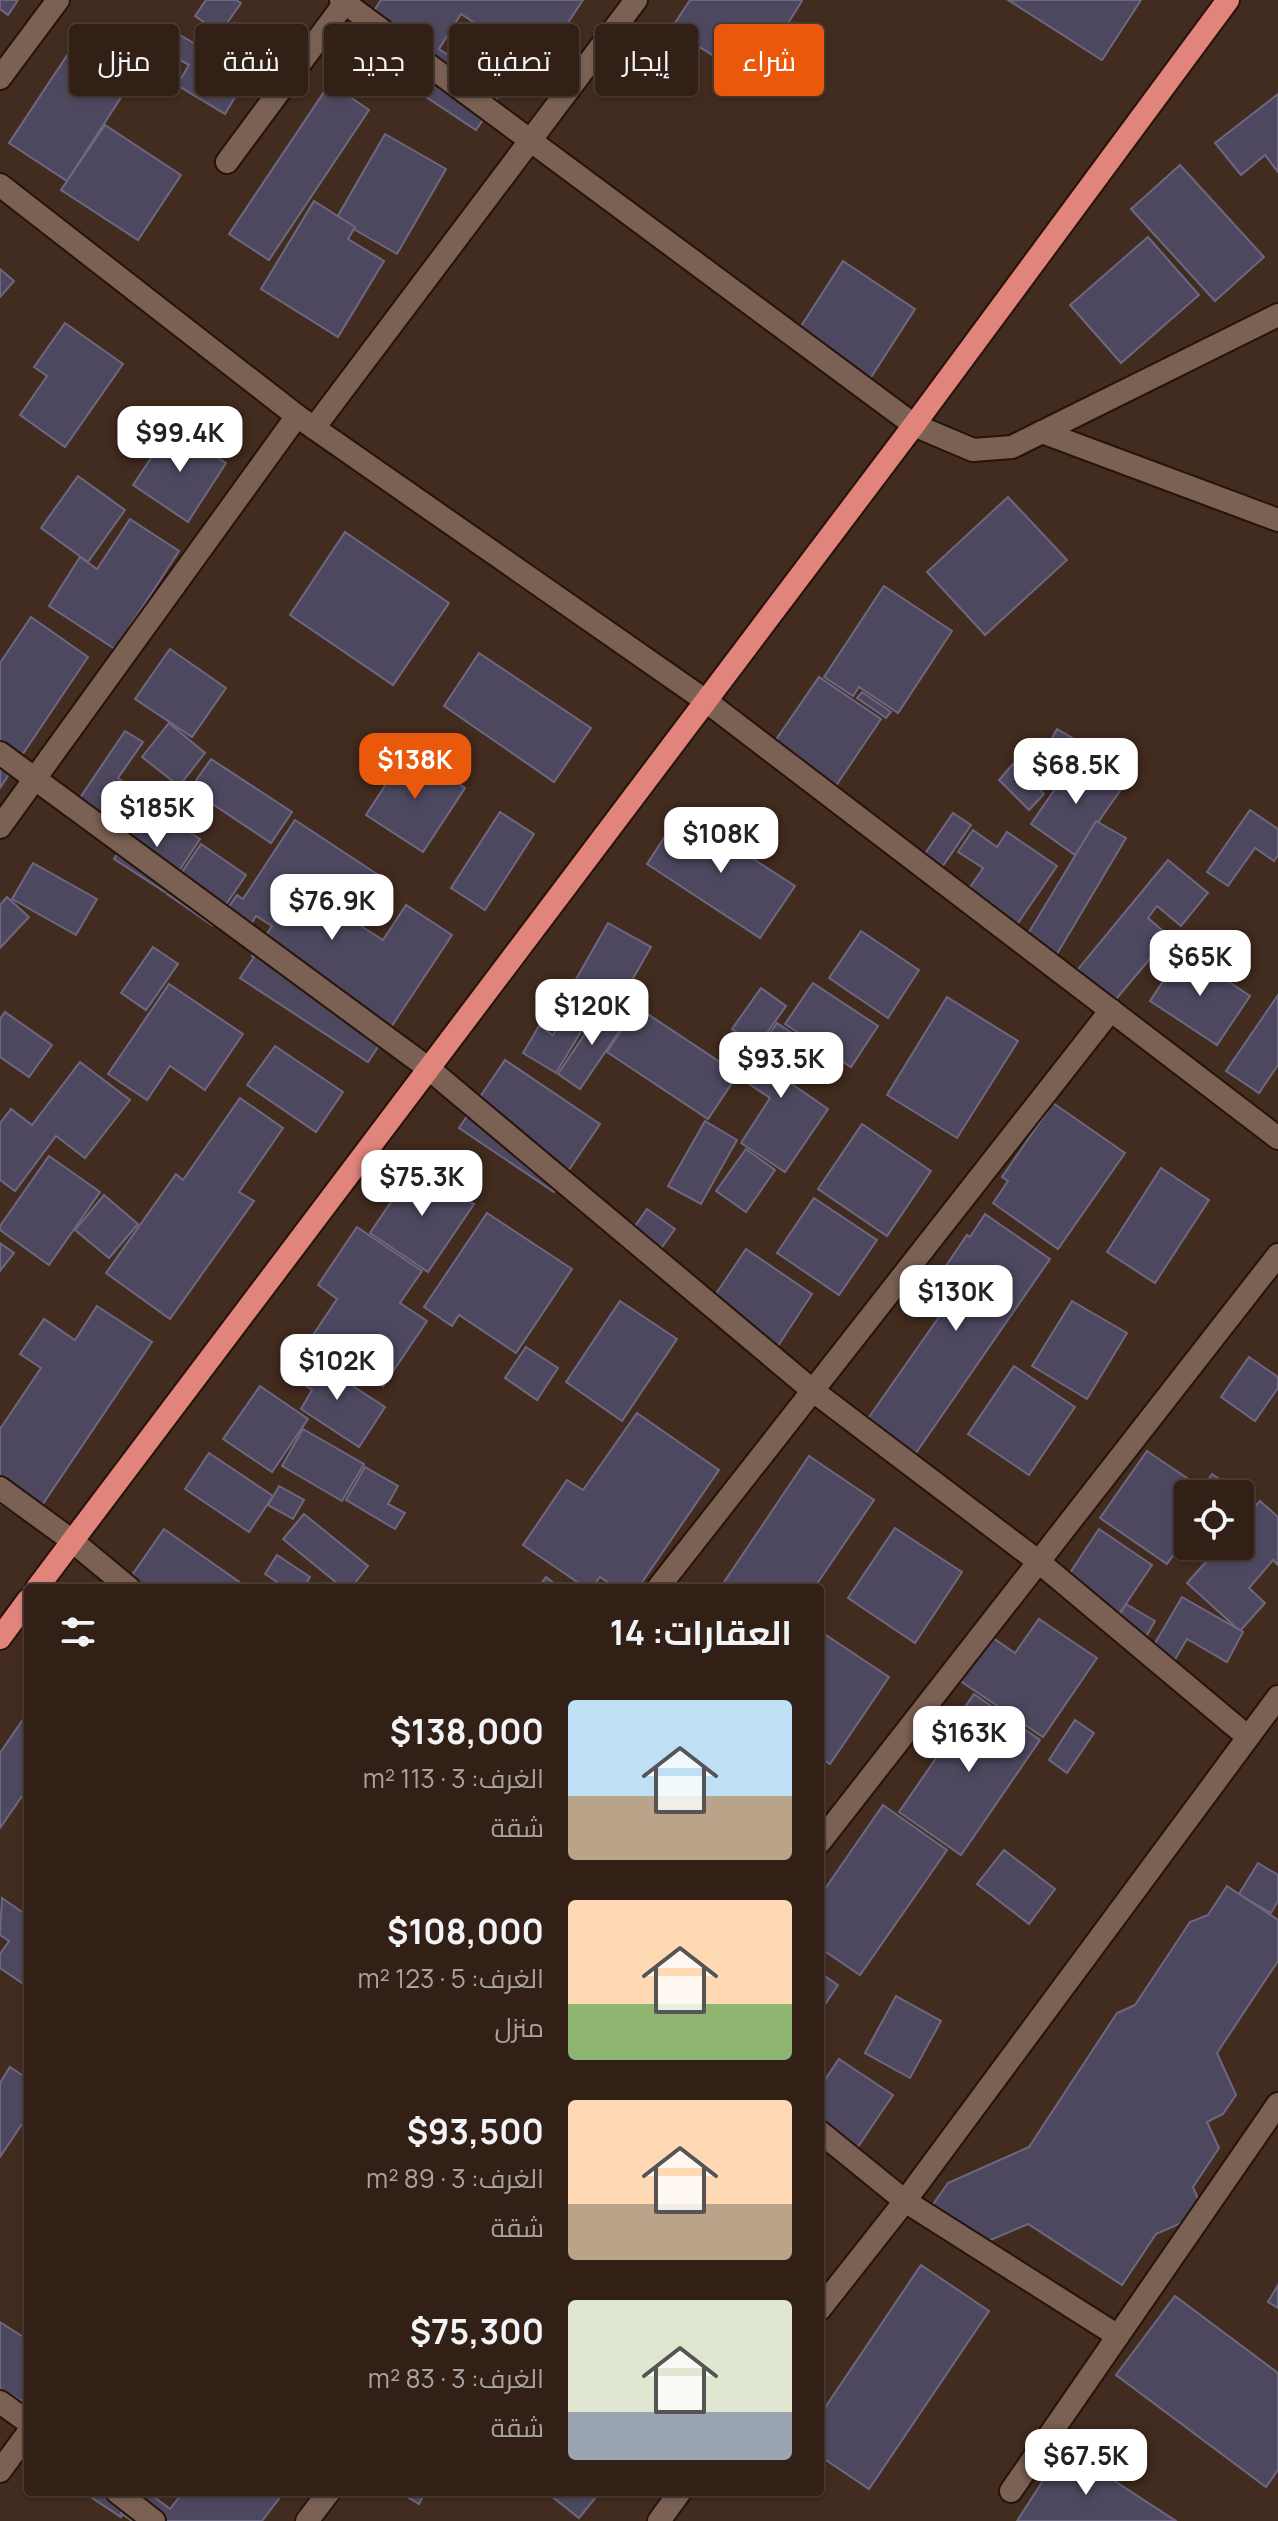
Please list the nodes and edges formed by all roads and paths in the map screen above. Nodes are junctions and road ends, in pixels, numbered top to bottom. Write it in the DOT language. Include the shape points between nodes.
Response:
graph roads {
  1 [pos="58,0"];
  2 [pos="636,0"];
  3 [pos="1228,0"];
  4 [pos="344,1"];
  5 [pos="0,78"];
  6 [pos="530,139"];
  7 [pos="227,162"];
  8 [pos="0,185"];
  9 [pos="1278,315"];
  10 [pos="305,422"];
  11 [pos="914,425"];
  12 [pos="1042,432"];
  13 [pos="1278,520"];
  14 [pos="706,701"];
  15 [pos="0,753"];
  16 [pos="35,779"];
  17 [pos="0,827"];
  18 [pos="1111,1010"];
  19 [pos="428,1068"];
  20 [pos="1278,1138"];
  21 [pos="1278,1255"];
  22 [pos="812,1390"];
  23 [pos="0,1488"];
  24 [pos="71,1540"];
  25 [pos="1039,1562"];
  26 [pos="40,1584"];
  27 [pos="124,1584"];
  28 [pos="661,1584"];
  29 [pos="24,1605"];
  30 [pos="0,1638"];
  31 [pos="1278,1697"];
  32 [pos="1248,1737"];
  33 [pos="824,1837"];
  34 [pos="1278,2104"];
  35 [pos="824,2135"];
  36 [pos="905,2201"];
  37 [pos="824,2304"];
  38 [pos="1118,2336"];
  39 [pos="0,2402"];
  40 [pos="24,2419"];
  41 [pos="24,2438"];
  42 [pos="0,2471"];
  43 [pos="1011,2491"];
  44 [pos="122,2496"];
  45 [pos="326,2496"];
  46 [pos="677,2496"];
  47 [pos="154,2521"];
  48 [pos="307,2521"];
  49 [pos="659,2521"];
  1 -- 5 [label="street"];
  2 -- 6 [label="street"];
  3 -- 11 [label="highway"];
  4 -- 6 [label="street"];
  4 -- 7 [label="street"];
  6 -- 10 [label="street"];
  6 -- 11 [label="street"];
  8 -- 10 [label="street"];
  9 -- 12 [label="street"];
  10 -- 14 [label="street"];
  10 -- 16 [label="street"];
  11 -- 12 [label="street" via="973,450 1012,447"];
  11 -- 14 [label="highway"];
  12 -- 13 [label="street"];
  14 -- 18 [label="street"];
  14 -- 19 [label="highway"];
  15 -- 16 [label="street"];
  16 -- 17 [label="street"];
  16 -- 19 [label="street"];
  18 -- 20 [label="street"];
  18 -- 22 [label="street"];
  19 -- 22 [label="street"];
  19 -- 24 [label="highway"];
  21 -- 25 [label="street"];
  22 -- 25 [label="street"];
  22 -- 28 [label="street"];
  23 -- 24 [label="street"];
  24 -- 26 [label="highway"];
  24 -- 27 [label="street"];
  25 -- 32 [label="street"];
  25 -- 33 [label="street"];
  29 -- 30 [label="highway"];
  31 -- 32 [label="street"];
  32 -- 36 [label="street"];
  34 -- 38 [label="street"];
  35 -- 36 [label="street"];
  36 -- 37 [label="street"];
  36 -- 38 [label="street"];
  38 -- 43 [label="street"];
  39 -- 40 [label="street"];
  41 -- 42 [label="street"];
  44 -- 47 [label="street"];
  45 -- 48 [label="street"];
  46 -- 49 [label="street"];
}
